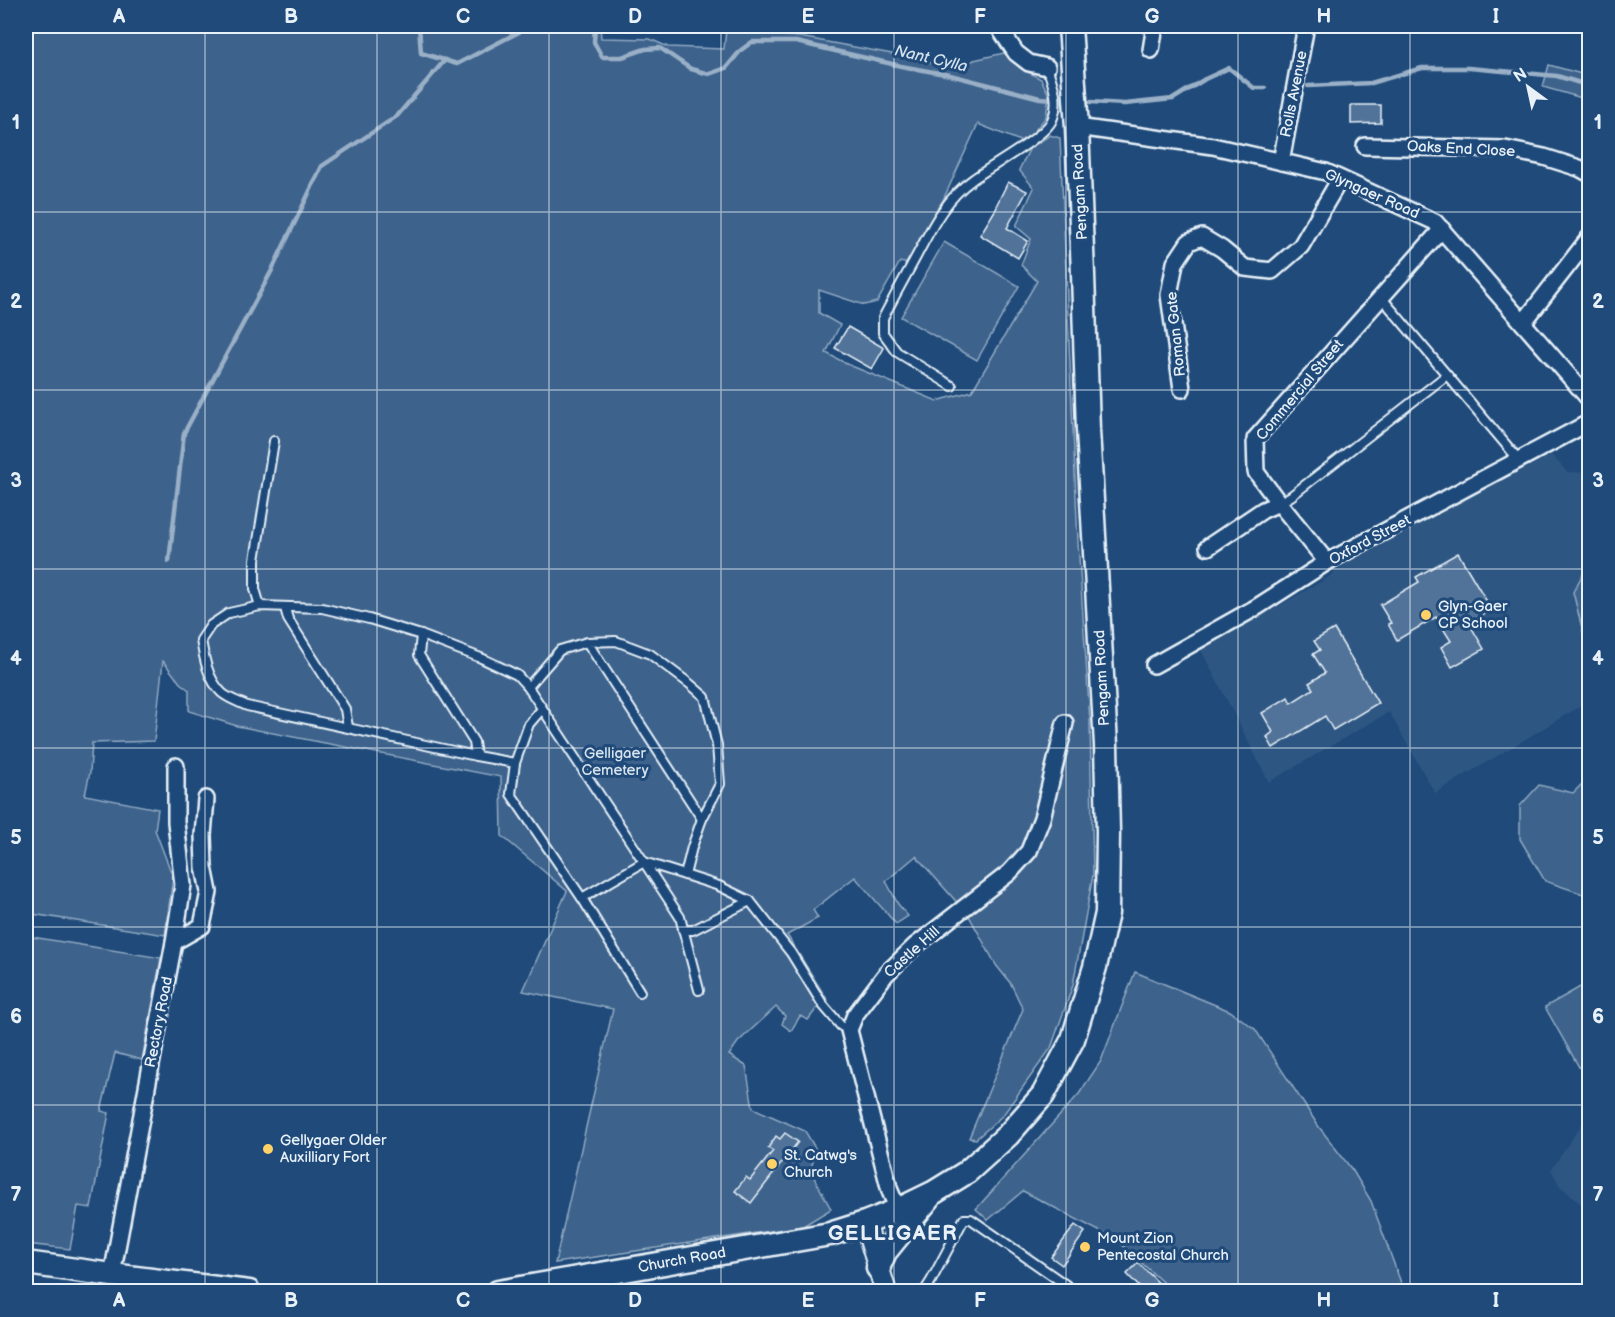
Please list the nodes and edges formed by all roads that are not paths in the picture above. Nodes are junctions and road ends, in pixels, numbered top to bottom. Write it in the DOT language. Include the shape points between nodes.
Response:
graph roads {
  1 [pos="998,26"];
  2 [pos="1070,26"];
  3 [pos="1155,26"];
  4 [pos="1306,26"];
  5 [pos="1151,50"];
  6 [pos="1047,67"];
  7 [pos="1077,128"];
  8 [pos="1365,146"];
  9 [pos="1281,162"];
  10 [pos="1590,174"];
  11 [pos="1340,178"];
  12 [pos="1442,229"];
  13 [pos="1590,237"];
  14 [pos="1381,297"];
  15 [pos="1523,323"];
  16 [pos="1447,375"];
  17 [pos="952,386"];
  18 [pos="1182,389"];
  19 [pos="1590,400"];
  20 [pos="1590,422"];
  21 [pos="273,441"];
  22 [pos="1519,460"];
  23 [pos="1279,503"];
  24 [pos="1208,547"];
  25 [pos="1327,562"];
  26 [pos="260,606"];
  27 [pos="285,608"];
  28 [pos="421,635"];
  29 [pos="587,642"];
  30 [pos="1154,665"];
  31 [pos="528,687"];
  32 [pos="542,709"];
  33 [pos="1065,723"];
  34 [pos="348,727"];
  35 [pos="477,756"];
  36 [pos="515,763"];
  37 [pos="176,766"];
  38 [pos="206,798"];
  39 [pos="702,819"];
  40 [pos="644,862"];
  41 [pos="685,875"];
  42 [pos="582,898"];
  43 [pos="750,901"];
  44 [pos="684,930"];
  45 [pos="174,942"];
  46 [pos="699,990"];
  47 [pos="640,992"];
  48 [pos="849,1030"];
  49 [pos="933,1193"];
  50 [pos="898,1210"];
  51 [pos="865,1223"];
  52 [pos="26,1263"];
  53 [pos="879,1268"];
  54 [pos="112,1275"];
  55 [pos="249,1292"];
  56 [pos="498,1292"];
  57 [pos="886,1292"];
  58 [pos="924,1292"];
  59 [pos="1072,1292"];
  1 -- 6 [label="street" via="1016,53 1029,63"];
  2 -- 7 [label="main road, Pengam Road"];
  3 -- 5 [label="street"];
  4 -- 9 [label="street, Rolls Avenue"];
  6 -- 17 [label="lane" via="1055,88 1052,122 1035,138 960,188 936,220 883,318 883,333 897,352"];
  7 -- 9 [label="street, Glyngaer Road" via="1213,146"];
  7 -- 49 [label="main road, Pengam Road" via="1088,430 1106,745 1107,913 1073,1039 1044,1095 967,1172"];
  8 -- 10 [label="street, Oaks End Close" via="1505,149 1544,157"];
  9 -- 11 [label="street, Glyngaer Road"];
  11 -- 12 [label="street, Glyngaer Road" via="1435,222"];
  11 -- 18 [label="street, Roman Gate" via="1301,246 1272,271 1245,268 1202,237 1189,242 1175,263 1169,295"];
  12 -- 14 [label="street, Commercial Street"];
  12 -- 15 [label="street, Glyngaer Road"];
  13 -- 15 [label="street"];
  14 -- 16 [label="lane"];
  14 -- 23 [label="street, Commercial Street" via="1255,439 1256,472"];
  15 -- 19 [label="street, Glyngaer Road"];
  16 -- 22 [label="lane"];
  16 -- 23 [label="lane"];
  20 -- 22 [label="street, Oxford Street"];
  21 -- 26 [label="lane" via="255,560 255,589"];
  22 -- 25 [label="street, Oxford Street"];
  23 -- 24 [label="street"];
  23 -- 25 [label="street, Commercial Street"];
  25 -- 30 [label="street, Oxford Street"];
  26 -- 27 [label="lane"];
  26 -- 34 [label="lane" via="229,613 211,625 201,640 210,674 221,692 247,706"];
  27 -- 28 [label="lane" via="322,608"];
  27 -- 34 [label="lane" via="288,619 345,709"];
  28 -- 31 [label="lane" via="517,675"];
  28 -- 35 [label="lane" via="419,655 474,742"];
  29 -- 31 [label="lane" via="560,650"];
  29 -- 39 [label="lane"];
  29 -- 39 [label="lane" via="616,641 650,654 705,697 717,745 720,783"];
  31 -- 32 [label="lane"];
  32 -- 36 [label="lane" via="529,724"];
  32 -- 40 [label="lane"];
  33 -- 48 [label="street, Castle Hill" via="1042,818 1029,851 1009,873 915,946 886,974 855,1015"];
  34 -- 35 [label="lane"];
  35 -- 36 [label="lane"];
  36 -- 42 [label="lane" via="512,794"];
  37 -- 45 [label="street, Rectory Road" via="176,822 183,885"];
  38 -- 45 [label="street" via="204,867 209,892 202,926"];
  39 -- 41 [label="lane"];
  40 -- 41 [label="lane"];
  40 -- 42 [label="lane"];
  40 -- 44 [label="lane" via="680,917"];
  41 -- 43 [label="lane"];
  42 -- 47 [label="lane"];
  43 -- 44 [label="lane" via="693,930"];
  43 -- 48 [label="lane" via="791,953 823,1005"];
  44 -- 46 [label="lane"];
  45 -- 54 [label="street, Rectory Road"];
  48 -- 50 [label="street"];
  49 -- 50 [label="main road, Pengam Road"];
  49 -- 53 [label="main road" via="885,1252"];
  50 -- 51 [label="main road, Pengam Road"];
  51 -- 53 [label="street"];
  51 -- 56 [label="main road, Church Road" via="830,1234"];
  52 -- 54 [label="main road"];
  53 -- 57 [label="street"];
  54 -- 55 [label="main road"];
  58 -- 59 [label="lane" via="964,1219 971,1219"];
}
